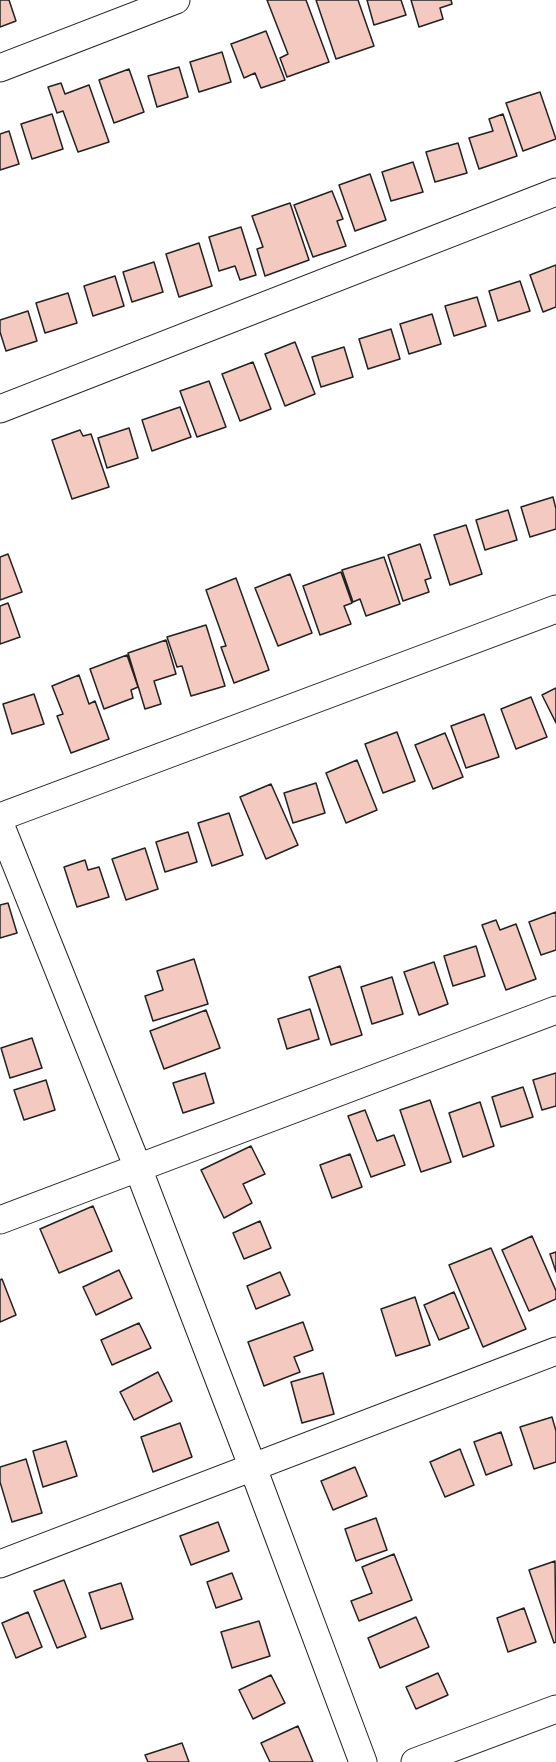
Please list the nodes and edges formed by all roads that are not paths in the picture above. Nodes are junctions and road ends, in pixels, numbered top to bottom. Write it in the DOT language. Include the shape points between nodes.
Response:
graph roads {
  1 [pos="176,0"];
  2 [pos="0,68"];
  3 [pos="556,192"];
  4 [pos="0,409"];
  5 [pos="556,609"];
  6 [pos="0,818"];
  7 [pos="0,824"];
  8 [pos="556,1010"];
  9 [pos="138,1168"];
  10 [pos="0,1220"];
  11 [pos="556,1351"];
  12 [pos="253,1468"];
  13 [pos="0,1564"];
  14 [pos="556,1709"];
  15 [pos="363,1762"];
  16 [pos="416,1762"];
  1 -- 2 [label="street"];
  3 -- 4 [label="street"];
  5 -- 6 [label="street"];
  7 -- 9 [label="street"];
  8 -- 9 [label="street"];
  9 -- 10 [label="street"];
  9 -- 12 [label="street"];
  11 -- 12 [label="street"];
  12 -- 13 [label="street"];
  12 -- 15 [label="street"];
  14 -- 16 [label="street"];
}
